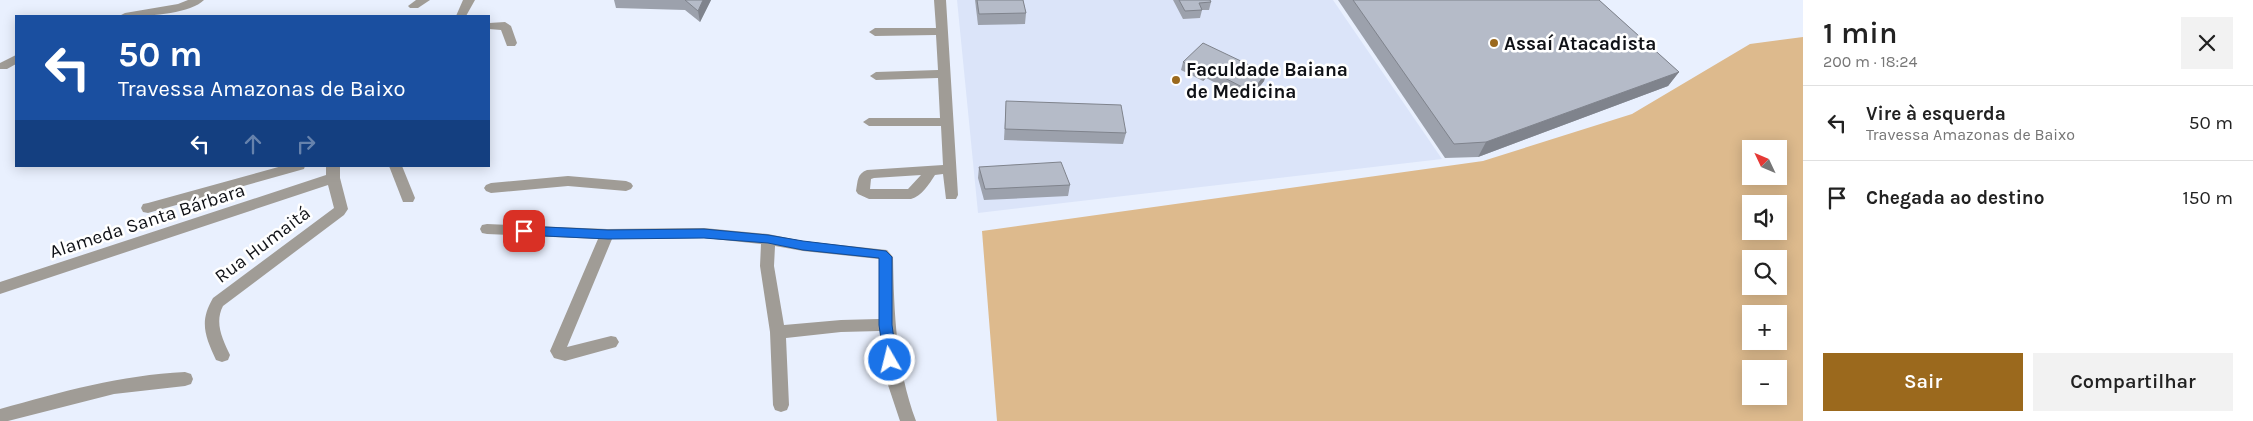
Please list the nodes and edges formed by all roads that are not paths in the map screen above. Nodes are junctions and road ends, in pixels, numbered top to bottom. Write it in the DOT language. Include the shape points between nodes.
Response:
graph roads {
  1 [pos="198,0"];
  2 [pos="469,0"];
  3 [pos="940,0"];
  4 [pos="131,15"];
  5 [pos="461,15"];
  6 [pos="490,26"];
  7 [pos="875,32"];
  8 [pos="942,32"];
  9 [pos="511,43"];
  10 [pos="15,60"];
  11 [pos="3,66"];
  12 [pos="945,74"];
  13 [pos="876,76"];
  14 [pos="869,122"];
  15 [pos="948,122"];
  16 [pos="296,167"];
  17 [pos="395,167"];
  18 [pos="951,169"];
  19 [pos="930,171"];
  20 [pos="333,172"];
  21 [pos="626,186"];
  22 [pos="491,188"];
  23 [pos="951,196"];
  24 [pos="408,198"];
  25 [pos="148,208"];
  26 [pos="487,229"];
  27 [pos="608,234"];
  28 [pos="768,239"];
  29 [pos="0,288"];
  30 [pos="886,325"];
  31 [pos="778,332"];
  32 [pos="611,342"];
  33 [pos="222,355"];
  34 [pos="185,379"];
  35 [pos="782,405"];
  36 [pos="0,416"];
  37 [pos="908,421"];
  1 -- 4 [label="street" via="181,7"];
  2 -- 5 [label="street"];
  3 -- 8 [label="street"];
  6 -- 9 [label="street" via="505,26"];
  7 -- 8 [label="street"];
  8 -- 12 [label="street"];
  10 -- 11 [label="street"];
  12 -- 13 [label="street"];
  12 -- 15 [label="street"];
  14 -- 15 [label="street"];
  15 -- 18 [label="street"];
  16 -- 25 [label="street"];
  17 -- 24 [label="street"];
  18 -- 19 [label="street"];
  18 -- 23 [label="street"];
  20 -- 29 [label="street, Alameda Santa Bárbara"];
  20 -- 33 [label="street, Rua Humaitá" via="341,209 213,309 210,320"];
  21 -- 22 [label="street" via="568,181"];
  26 -- 27 [label="street"];
  27 -- 28 [label="street" via="704,233"];
  27 -- 32 [label="street" via="559,353"];
  28 -- 30 [label="street" via="882,254 886,257"];
  28 -- 31 [label="street" via="767,266"];
  30 -- 31 [label="street"];
  30 -- 37 [label="street" via="897,395"];
  31 -- 35 [label="street"];
  34 -- 36 [label="street" via="122,384"];
}
